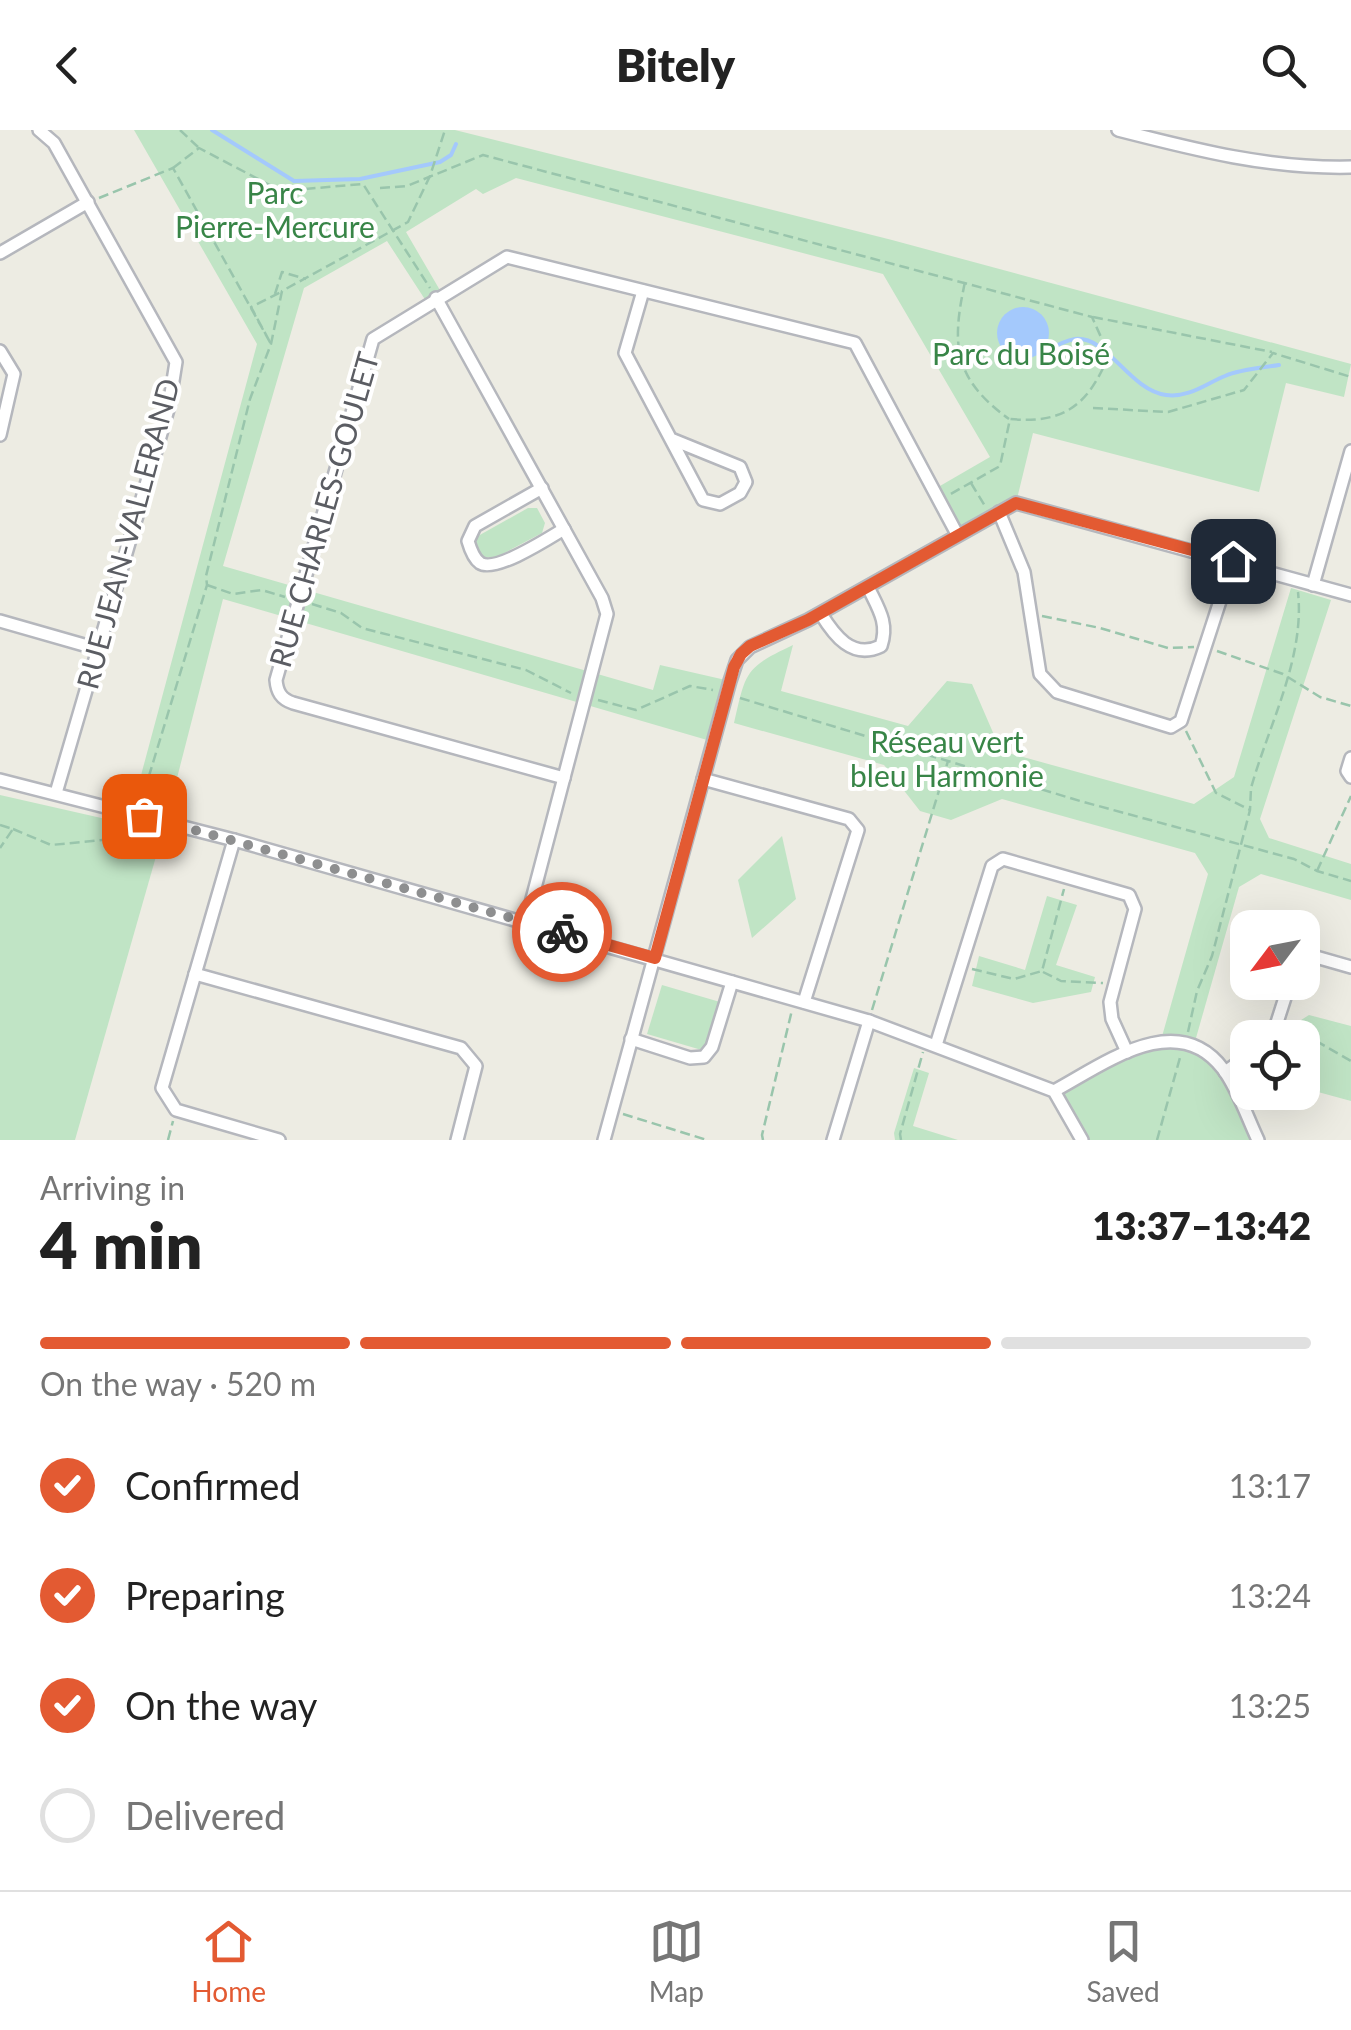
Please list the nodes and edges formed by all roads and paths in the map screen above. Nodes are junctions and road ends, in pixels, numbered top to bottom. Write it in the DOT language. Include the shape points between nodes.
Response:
graph roads {
  1 [pos="38,130"];
  2 [pos="180,130"];
  3 [pos="445,130"];
  4 [pos="1118,130"];
  5 [pos="199,148"];
  6 [pos="1351,167"];
  7 [pos="173,168"];
  8 [pos="430,176"];
  9 [pos="380,188"];
  10 [pos="88,202"];
  11 [pos="393,232"];
  12 [pos="0,253"];
  13 [pos="306,279"];
  14 [pos="965,281"];
  15 [pos="282,291"];
  16 [pos="643,291"];
  17 [pos="274,295"];
  18 [pos="436,298"];
  19 [pos="1092,317"];
  20 [pos="271,344"];
  21 [pos="0,351"];
  22 [pos="1273,352"];
  23 [pos="1351,377"];
  24 [pos="1093,408"];
  25 [pos="1010,419"];
  26 [pos="0,435"];
  27 [pos="671,440"];
  28 [pos="1351,451"];
  29 [pos="971,482"];
  30 [pos="542,488"];
  31 [pos="939,501"];
  32 [pos="995,514"];
  33 [pos="564,529"];
  34 [pos="957,534"];
  35 [pos="1233,561"];
  36 [pos="1313,585"];
  37 [pos="207,586"];
  38 [pos="868,587"];
  39 [pos="1298,590"];
  40 [pos="1351,595"];
  41 [pos="298,601"];
  42 [pos="820,614"];
  43 [pos="1030,614"];
  44 [pos="0,621"];
  45 [pos="1205,646"];
  46 [pos="98,649"];
  47 [pos="1287,676"];
  48 [pos="727,694"];
  49 [pos="585,697"];
  50 [pos="1351,706"];
  51 [pos="1182,720"];
  52 [pos="1351,758"];
  53 [pos="948,761"];
  54 [pos="564,778"];
  55 [pos="1351,778"];
  56 [pos="703,779"];
  57 [pos="0,780"];
  58 [pos="56,793"];
  59 [pos="1351,796"];
  60 [pos="1249,812"];
  61 [pos="144,817"];
  62 [pos="0,825"];
  63 [pos="13,829"];
  64 [pos="234,840"];
  65 [pos="1242,842"];
  66 [pos="0,848"];
  67 [pos="1317,871"];
  68 [pos="1067,878"];
  69 [pos="1351,881"];
  70 [pos="526,922"];
  71 [pos="655,958"];
  72 [pos="1320,958"];
  73 [pos="961,966"];
  74 [pos="1351,966"];
  75 [pos="1042,971"];
  76 [pos="196,974"];
  77 [pos="732,982"];
  78 [pos="1115,984"];
  79 [pos="800,1000"];
  80 [pos="1285,1000"];
  81 [pos="1280,1020"];
  82 [pos="869,1021"];
  83 [pos="1187,1036"];
  84 [pos="630,1039"];
  85 [pos="931,1043"];
  86 [pos="1320,1043"];
  87 [pos="1183,1047"];
  88 [pos="1127,1052"];
  89 [pos="1351,1061"];
  90 [pos="1230,1069"];
  91 [pos="1225,1072"];
  92 [pos="1054,1091"];
  93 [pos="176,1110"];
  94 [pos="612,1110"];
  95 [pos="762,1138"];
  96 [pos="168,1140"];
  97 [pos="279,1140"];
  98 [pos="457,1140"];
  99 [pos="604,1140"];
  100 [pos="708,1140"];
  101 [pos="752,1140"];
  102 [pos="833,1140"];
  103 [pos="901,1140"];
  104 [pos="1082,1140"];
  105 [pos="1157,1140"];
  106 [pos="1258,1140"];
  1 -- 10 [label="street, RUE JEAN-VALLERAND" via="54,142"];
  2 -- 5 [label="path"];
  3 -- 8 [label="path"];
  4 -- 6 [label="street" via="1229,158"];
  5 -- 7 [label="path"];
  5 -- 11 [label="path" via="281,191 363,184"];
  7 -- 10 [label="path"];
  7 -- 20 [label="path"];
  8 -- 9 [label="path"];
  8 -- 11 [label="path" via="408,222"];
  8 -- 14 [label="path" via="483,155"];
  10 -- 12 [label="street"];
  10 -- 46 [label="street, RUE JEAN-VALLERAND" via="176,362"];
  11 -- 13 [label="path"];
  11 -- 18 [label="path"];
  13 -- 15 [label="path"];
  13 -- 17 [label="path" via="282,272"];
  14 -- 19 [label="path"];
  14 -- 25 [label="path" via="956,330 962,370"];
  15 -- 17 [label="path"];
  15 -- 20 [label="path"];
  16 -- 18 [label="street, RUE CHARLES-GOULET" via="507,257"];
  16 -- 27 [label="street" via="626,353"];
  16 -- 31 [label="street, RUE CHARLES-GOULET" via="855,344"];
  17 -- 20 [label="path" via="250,307"];
  18 -- 30 [label="street"];
  18 -- 41 [label="street, RUE CHARLES-GOULET" via="373,339"];
  19 -- 22 [label="path"];
  19 -- 25 [label="path" via="1109,354 1084,399 1048,420"];
  20 -- 37 [label="path" via="242,432"];
  21 -- 26 [label="street" via="14,374"];
  22 -- 23 [label="path"];
  22 -- 24 [label="path" via="1244,390 1168,412"];
  25 -- 29 [label="path" via="1000,466"];
  27 -- 27 [label="street" via="703,500 720,504 740,493 746,482 740,467"];
  28 -- 36 [label="street"];
  29 -- 31 [label="path"];
  29 -- 32 [label="path"];
  30 -- 33 [label="street"];
  30 -- 33 [label="street" via="476,526 468,541 472,552 487,566 500,564"];
  31 -- 34 [label="street, RUE CHARLES-GOULET"];
  32 -- 34 [label="street"];
  32 -- 35 [label="street" via="1016,503"];
  32 -- 43 [label="street" via="1024,572"];
  33 -- 49 [label="street" via="607,614"];
  34 -- 38 [label="street"];
  35 -- 36 [label="street"];
  35 -- 45 [label="street"];
  36 -- 40 [label="street"];
  37 -- 41 [label="path"];
  37 -- 61 [label="path" via="145,789"];
  38 -- 42 [label="street"];
  38 -- 42 [label="street" via="884,622 880,646 846,646"];
  39 -- 47 [label="path" via="1298,635"];
  41 -- 49 [label="path" via="334,609 362,628 526,670"];
  41 -- 54 [label="street, RUE CHARLES-GOULET" via="276,680 287,701"];
  42 -- 48 [label="street" via="745,650"];
  43 -- 45 [label="path" via="1168,648"];
  43 -- 51 [label="street" via="1040,674 1057,692 1171,727"];
  44 -- 46 [label="street"];
  45 -- 47 [label="path"];
  45 -- 51 [label="street"];
  46 -- 58 [label="street, RUE JEAN-VALLERAND"];
  47 -- 50 [label="path" via="1320,698"];
  47 -- 60 [label="path"];
  48 -- 49 [label="path" via="690,686 636,710"];
  48 -- 53 [label="path"];
  48 -- 56 [label="street"];
  49 -- 54 [label="street"];
  51 -- 60 [label="path" via="1216,793"];
  52 -- 55 [label="street"];
  53 -- 65 [label="path"];
  53 -- 82 [label="path"];
  54 -- 70 [label="street"];
  56 -- 71 [label="street"];
  56 -- 79 [label="street" via="849,819 858,830"];
  57 -- 58 [label="street"];
  58 -- 61 [label="street"];
  59 -- 67 [label="path"];
  60 -- 65 [label="path"];
  61 -- 63 [label="path" via="138,831 122,838 51,845"];
  61 -- 64 [label="street"];
  62 -- 63 [label="path"];
  63 -- 66 [label="path"];
  64 -- 70 [label="street"];
  64 -- 76 [label="street"];
  65 -- 67 [label="path"];
  65 -- 83 [label="path"];
  67 -- 69 [label="path"];
  68 -- 73 [label="street" via="1003,859 992,866"];
  68 -- 75 [label="path"];
  68 -- 78 [label="street" via="1129,896 1135,909"];
  70 -- 71 [label="street"];
  71 -- 77 [label="street"];
  71 -- 84 [label="street"];
  72 -- 74 [label="street"];
  73 -- 75 [label="path" via="1014,979"];
  73 -- 85 [label="street"];
  75 -- 78 [label="path" via="1061,981"];
  76 -- 93 [label="street" via="162,1088"];
  76 -- 98 [label="street" via="461,1048 476,1066"];
  77 -- 79 [label="street"];
  77 -- 84 [label="street" via="704,1057"];
  78 -- 88 [label="street" via="1112,1019"];
  79 -- 82 [label="street"];
  79 -- 95 [label="path"];
  80 -- 81 [label="street"];
  82 -- 85 [label="street"];
  82 -- 102 [label="street"];
  84 -- 94 [label="street"];
  85 -- 92 [label="street"];
  85 -- 103 [label="path"];
  86 -- 89 [label="path"];
  87 -- 105 [label="path"];
  88 -- 91 [label="street" via="1162,1040 1185,1042"];
  88 -- 92 [label="street"];
  90 -- 91 [label="street"];
  91 -- 106 [label="street"];
  92 -- 104 [label="street"];
  93 -- 96 [label="path"];
  93 -- 97 [label="street"];
  94 -- 99 [label="street"];
  94 -- 100 [label="path"];
  95 -- 101 [label="path"];
}
